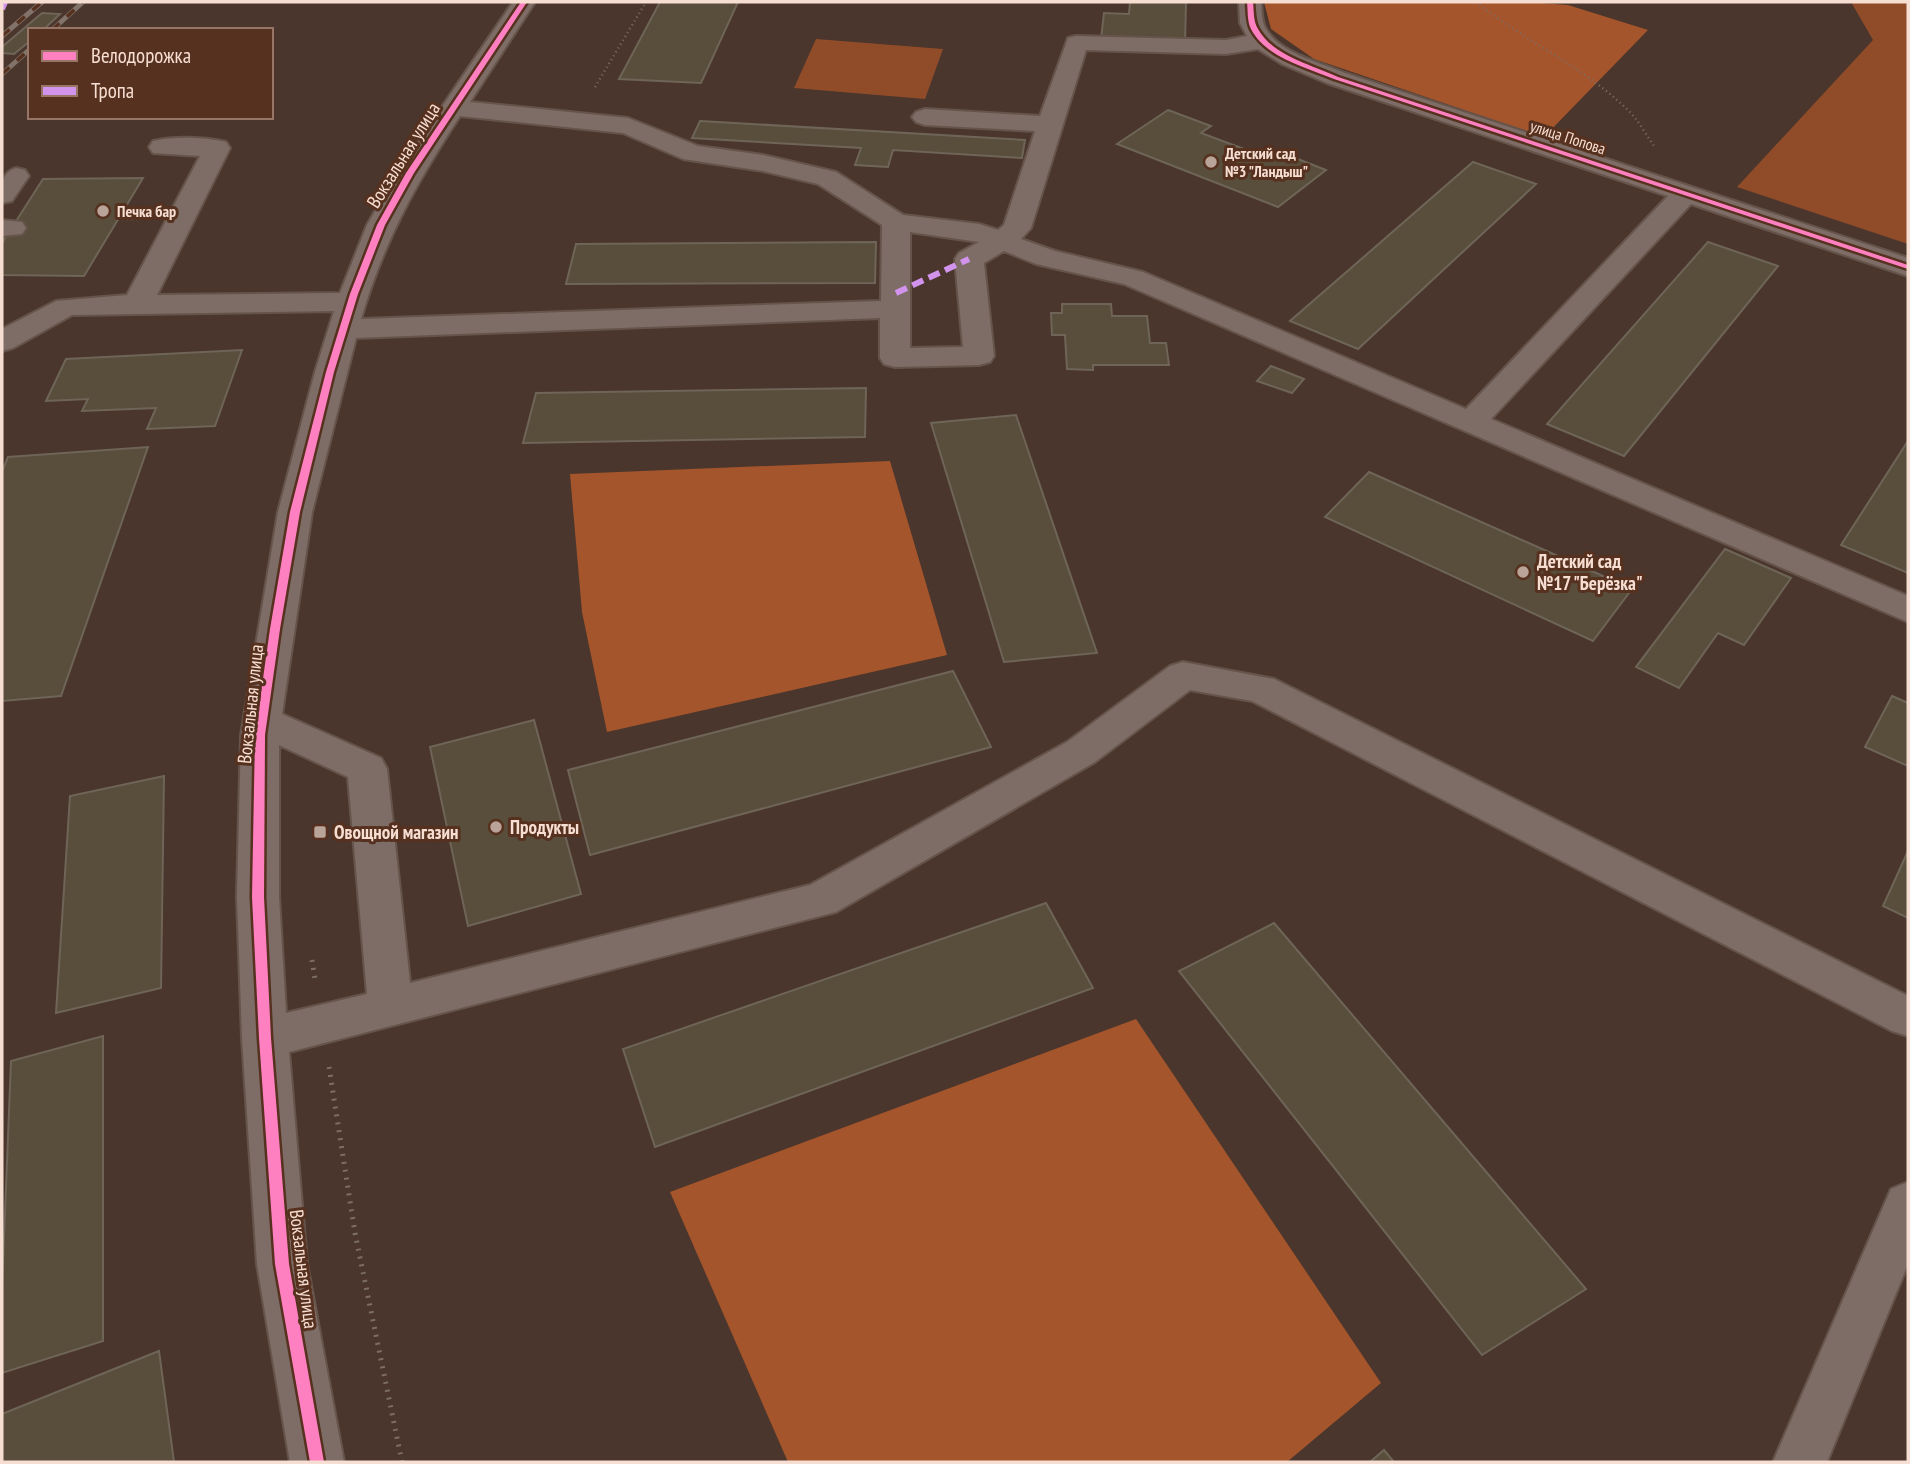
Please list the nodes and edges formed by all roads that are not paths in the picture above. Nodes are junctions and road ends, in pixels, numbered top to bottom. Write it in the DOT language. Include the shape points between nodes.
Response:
graph roads {
  1 [pos="524,2"];
  2 [pos="1250,2"];
  3 [pos="1263,41"];
  4 [pos="452,108"];
  5 [pos="925,117"];
  6 [pos="1050,124"];
  7 [pos="162,147"];
  8 [pos="1687,192"];
  9 [pos="896,222"];
  10 [pos="1002,241"];
  11 [pos="1908,267"];
  12 [pos="138,303"];
  13 [pos="2,308"];
  14 [pos="895,309"];
  15 [pos="56,312"];
  16 [pos="348,316"];
  17 [pos="2,342"];
  18 [pos="1470,423"];
  19 [pos="1908,610"];
  20 [pos="262,722"];
  21 [pos="390,1008"];
  22 [pos="1908,1017"];
  23 [pos="265,1038"];
  24 [pos="1908,1205"];
  25 [pos="317,1462"];
  26 [pos="1800,1462"];
  1 -- 4 [label="street, Вокзальная улица"];
  2 -- 3 [label="street" via="1253,27"];
  3 -- 6 [label="street" via="1226,47 1076,43"];
  3 -- 8 [label="street, улица Попова" via="1336,78"];
  4 -- 9 [label="street" via="628,126 692,153 827,178"];
  4 -- 16 [label="street, Вокзальная улица" via="381,225"];
  5 -- 6 [label="street"];
  6 -- 10 [label="street" via="1017,228"];
  7 -- 12 [label="street" via="217,148"];
  8 -- 11 [label="street, улица Попова"];
  8 -- 18 [label="street"];
  9 -- 10 [label="street" via="979,232"];
  9 -- 14 [label="street"];
  10 -- 14 [label="street" via="969,259 979,356 895,358"];
  10 -- 18 [label="street" via="1046,258 1133,278"];
  12 -- 15 [label="street" via="66,307"];
  12 -- 16 [label="street"];
  13 -- 15 [label="street"];
  14 -- 16 [label="street"];
  15 -- 17 [label="street"];
  16 -- 20 [label="street, Вокзальная улица" via="295,512"];
  18 -- 19 [label="street"];
  20 -- 21 [label="street" via="367,769"];
  20 -- 23 [label="street, Вокзальная улица" via="258,897"];
  21 -- 22 [label="street" via="821,900 1081,752 1184,675 1261,689"];
  21 -- 23 [label="street"];
  23 -- 25 [label="street, Вокзальная улица" via="282,1264"];
  24 -- 26 [label="street"];
}
